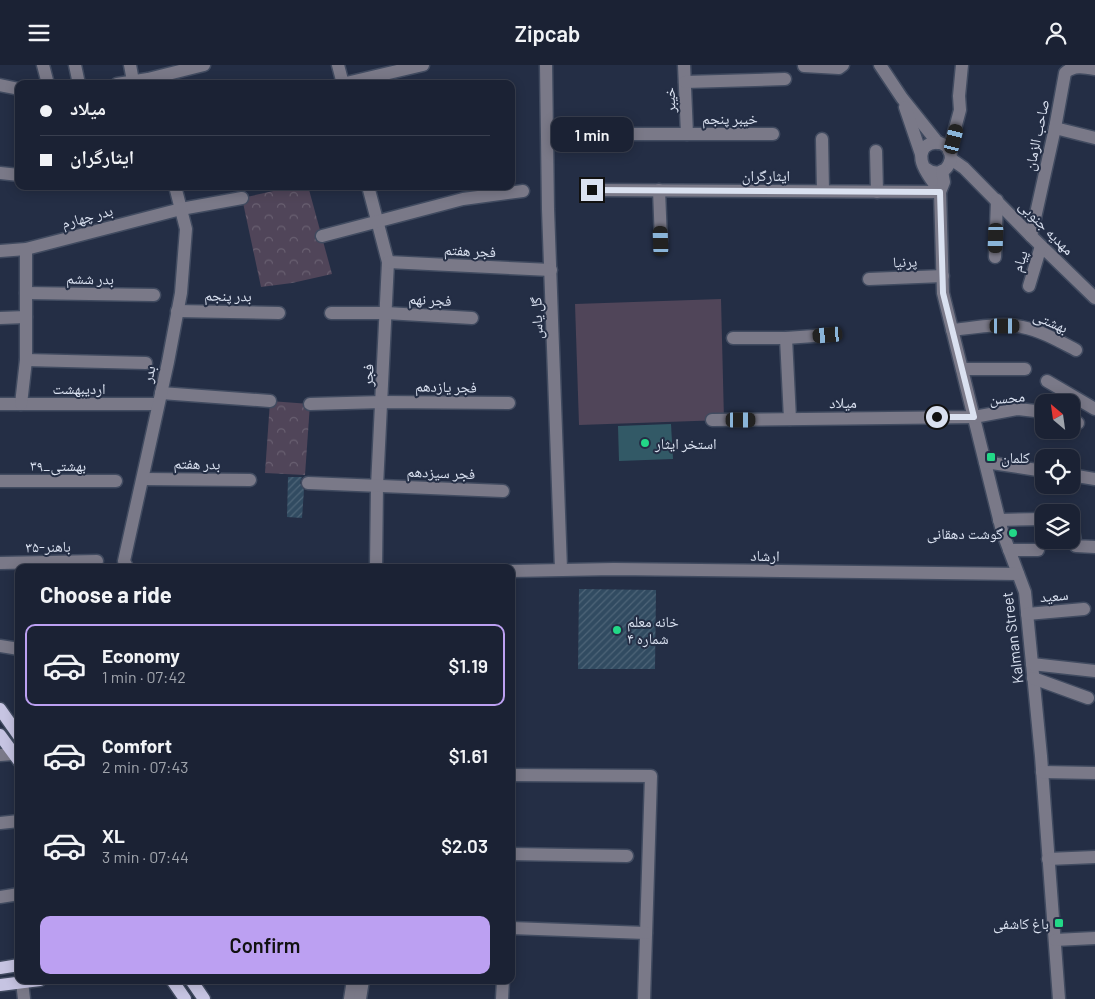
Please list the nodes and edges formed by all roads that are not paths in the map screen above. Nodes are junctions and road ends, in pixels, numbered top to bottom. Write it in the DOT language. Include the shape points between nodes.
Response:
graph roads {
  1 [pos="43,65"];
  2 [pos="75,65"];
  3 [pos="130,65"];
  4 [pos="203,65"];
  5 [pos="338,65"];
  6 [pos="423,65"];
  7 [pos="546,65"];
  8 [pos="684,65"];
  9 [pos="843,65"];
  10 [pos="880,65"];
  11 [pos="962,65"];
  12 [pos="804,66"];
  13 [pos="1095,69"];
  14 [pos="785,79"];
  15 [pos="47,80"];
  16 [pos="78,80"];
  17 [pos="134,80"];
  18 [pos="151,80"];
  19 [pos="342,80"];
  20 [pos="360,80"];
  21 [pos="685,82"];
  22 [pos="0,85"];
  23 [pos="15,88"];
  24 [pos="902,98"];
  25 [pos="1055,128"];
  26 [pos="581,134"];
  27 [pos="687,134"];
  28 [pos="773,134"];
  29 [pos="1095,138"];
  30 [pos="822,139"];
  31 [pos="876,151"];
  32 [pos="921,154"];
  33 [pos="945,156"];
  34 [pos="925,168"];
  35 [pos="0,173"];
  36 [pos="15,175"];
  37 [pos="176,190"];
  38 [pos="369,190"];
  39 [pos="592,190"];
  40 [pos="659,190"];
  41 [pos="524,191"];
  42 [pos="823,191"];
  43 [pos="877,192"];
  44 [pos="940,192"];
  45 [pos="242,198"];
  46 [pos="997,200"];
  47 [pos="181,209"];
  48 [pos="377,221"];
  49 [pos="322,236"];
  50 [pos="1031,236"];
  51 [pos="661,241"];
  52 [pos="1041,246"];
  53 [pos="26,249"];
  54 [pos="0,251"];
  55 [pos="995,257"];
  56 [pos="388,262"];
  57 [pos="551,269"];
  58 [pos="943,276"];
  59 [pos="869,279"];
  60 [pos="1028,286"];
  61 [pos="26,293"];
  62 [pos="154,295"];
  63 [pos="1095,298"];
  64 [pos="177,311"];
  65 [pos="279,313"];
  66 [pos="331,313"];
  67 [pos="386,313"];
  68 [pos="26,317"];
  69 [pos="0,318"];
  70 [pos="472,318"];
  71 [pos="952,329"];
  72 [pos="828,335"];
  73 [pos="734,338"];
  74 [pos="786,338"];
  75 [pos="1076,351"];
  76 [pos="26,360"];
  77 [pos="146,363"];
  78 [pos="962,369"];
  79 [pos="1026,369"];
  80 [pos="1047,381"];
  81 [pos="159,399"];
  82 [pos="270,401"];
  83 [pos="382,402"];
  84 [pos="509,403"];
  85 [pos="0,404"];
  86 [pos="21,404"];
  87 [pos="310,404"];
  88 [pos="1095,409"];
  89 [pos="1035,411"];
  90 [pos="974,417"];
  91 [pos="790,419"];
  92 [pos="712,420"];
  93 [pos="985,462"];
  94 [pos="1035,470"];
  95 [pos="1080,476"];
  96 [pos="142,479"];
  97 [pos="1095,479"];
  98 [pos="250,480"];
  99 [pos="0,481"];
  100 [pos="116,481"];
  101 [pos="308,483"];
  102 [pos="377,486"];
  103 [pos="503,491"];
  104 [pos="1035,519"];
  105 [pos="999,520"];
  106 [pos="1080,547"];
  107 [pos="1095,547"];
  108 [pos="1009,550"];
  109 [pos="1038,550"];
  110 [pos="97,561"];
  111 [pos="0,563"];
  112 [pos="125,564"];
  113 [pos="376,564"];
  114 [pos="561,569"];
  115 [pos="515,571"];
  116 [pos="1018,574"];
  117 [pos="1084,609"];
  118 [pos="1027,614"];
  119 [pos="0,647"];
  120 [pos="15,649"];
  121 [pos="1032,664"];
  122 [pos="1095,671"];
  123 [pos="1033,678"];
  124 [pos="1088,698"];
  125 [pos="0,709"];
  126 [pos="15,727"];
  127 [pos="0,735"];
  128 [pos="0,755"];
  129 [pos="15,757"];
  130 [pos="15,758"];
  131 [pos="1042,772"];
  132 [pos="1095,773"];
  133 [pos="515,775"];
  134 [pos="15,821"];
  135 [pos="0,823"];
  136 [pos="515,854"];
  137 [pos="628,856"];
  138 [pos="1095,857"];
  139 [pos="1048,859"];
  140 [pos="15,895"];
  141 [pos="0,897"];
  142 [pos="515,928"];
  143 [pos="646,933"];
  144 [pos="1095,938"];
  145 [pos="1055,940"];
  146 [pos="15,966"];
  147 [pos="0,968"];
  148 [pos="15,983"];
  149 [pos="22,984"];
  150 [pos="175,984"];
  151 [pos="194,984"];
  152 [pos="352,984"];
  153 [pos="362,984"];
  154 [pos="503,984"];
  155 [pos="0,985"];
  156 [pos="24,999"];
  157 [pos="185,999"];
  158 [pos="204,999"];
  159 [pos="350,999"];
  160 [pos="360,999"];
  161 [pos="502,999"];
  162 [pos="644,999"];
  163 [pos="1059,999"];
  1 -- 15 [label="street"];
  2 -- 16 [label="street"];
  3 -- 17 [label="street"];
  4 -- 18 [label="street"];
  5 -- 19 [label="street"];
  6 -- 20 [label="street"];
  7 -- 57 [label="street, گل یاس"];
  8 -- 21 [label="street, خیبر"];
  9 -- 12 [label="street" via="839,68"];
  10 -- 24 [label="street"];
  11 -- 33 [label="street, Kalman Street" via="959,116"];
  13 -- 25 [label="street, صاحب الزمان" via="1074,65 1068,68"];
  14 -- 21 [label="street"];
  21 -- 27 [label="street, خیبر"];
  22 -- 23 [label="street"];
  24 -- 32 [label="street, Kalman Street"];
  24 -- 33 [label="street, مهدیه جنوبی"];
  25 -- 29 [label="street"];
  25 -- 50 [label="street, صاحب الزمان"];
  26 -- 27 [label="street, خیبر پنجم"];
  27 -- 28 [label="street, خیبر پنجم"];
  30 -- 42 [label="street"];
  31 -- 43 [label="street"];
  32 -- 33 [label="street" via="930,144"];
  32 -- 34 [label="street, Kalman Street"];
  33 -- 34 [label="street" via="933,173"];
  33 -- 44 [label="street, Kalman Street" via="944,182"];
  33 -- 46 [label="street, مهدیه جنوبی" via="964,168"];
  34 -- 44 [label="street, Kalman Street"];
  35 -- 36 [label="street"];
  37 -- 47 [label="street, بدر"];
  38 -- 48 [label="street, فجر"];
  39 -- 40 [label="street, ایثارگران"];
  40 -- 42 [label="street, ایثارگران"];
  40 -- 51 [label="street"];
  41 -- 48 [label="street" via="463,199"];
  42 -- 43 [label="street, ایثارگران"];
  43 -- 44 [label="street, ایثارگران"];
  44 -- 58 [label="street, Kalman Street"];
  45 -- 47 [label="street, بدر چهارم"];
  46 -- 50 [label="street, مهدیه جنوبی"];
  46 -- 55 [label="street"];
  47 -- 53 [label="street, بدر چهارم"];
  47 -- 64 [label="street, بدر" via="186,229"];
  48 -- 49 [label="street"];
  48 -- 56 [label="street, فجر"];
  50 -- 52 [label="street, مهدیه جنوبی"];
  52 -- 60 [label="street, پیام"];
  52 -- 63 [label="street, مهدیه جنوبی"];
  53 -- 54 [label="street, بدر چهارم"];
  53 -- 61 [label="street"];
  56 -- 57 [label="street, فجر هفتم"];
  56 -- 67 [label="street, فجر"];
  57 -- 114 [label="street, گل یاس"];
  58 -- 59 [label="street, پرنیا"];
  58 -- 71 [label="street, Kalman Street" via="943,293"];
  61 -- 62 [label="street, بدر ششم"];
  61 -- 68 [label="street"];
  64 -- 65 [label="street, بدر پنجم"];
  64 -- 81 [label="street, بدر"];
  66 -- 67 [label="street, فجر نهم"];
  67 -- 70 [label="street, فجر نهم"];
  67 -- 83 [label="street, فجر"];
  68 -- 69 [label="street"];
  68 -- 76 [label="street"];
  71 -- 75 [label="street, بهشتی" via="1021,326 1050,336"];
  71 -- 78 [label="street, Kalman Street"];
  72 -- 74 [label="street"];
  73 -- 74 [label="street"];
  74 -- 91 [label="street"];
  76 -- 77 [label="street"];
  76 -- 86 [label="street"];
  78 -- 79 [label="street"];
  78 -- 90 [label="street, Kalman Street"];
  80 -- 88 [label="street"];
  81 -- 82 [label="street"];
  81 -- 86 [label="street, اردیبهشت"];
  81 -- 96 [label="street, بدر"];
  83 -- 84 [label="street, فجر یازدهم"];
  83 -- 87 [label="street, فجر یازدهم"];
  83 -- 102 [label="street, فجر"];
  85 -- 86 [label="street, اردیبهشت"];
  89 -- 90 [label="street, محسن" via="1018,409"];
  90 -- 91 [label="street, میلاد"];
  90 -- 93 [label="street, Kalman Street"];
  91 -- 92 [label="street, میلاد"];
  93 -- 94 [label="street"];
  93 -- 105 [label="street, Kalman Street"];
  95 -- 97 [label="street"];
  96 -- 98 [label="street, بدر هفتم"];
  96 -- 112 [label="street, بدر"];
  99 -- 100 [label="street, ۳۹_بهشتی"];
  101 -- 102 [label="street, فجر سیزدهم"];
  102 -- 103 [label="street, فجر سیزدهم"];
  102 -- 113 [label="street, فجر"];
  104 -- 105 [label="street"];
  105 -- 108 [label="street, Kalman Street"];
  106 -- 107 [label="street"];
  108 -- 109 [label="street"];
  108 -- 116 [label="street, Kalman Street"];
  110 -- 111 [label="street, ۳۵-باهنر"];
  114 -- 115 [label="street, ارشاد"];
  114 -- 116 [label="street, ارشاد"];
  116 -- 118 [label="street, Kalman Street" via="1025,592"];
  117 -- 118 [label="street, سعید"];
  118 -- 121 [label="street, Kalman Street"];
  119 -- 120 [label="street"];
  121 -- 122 [label="street"];
  121 -- 123 [label="street, Kalman Street"];
  123 -- 124 [label="street"];
  123 -- 131 [label="street, Kalman Street"];
  125 -- 126 [label="main road"];
  127 -- 129 [label="main road"];
  128 -- 130 [label="street"];
  131 -- 132 [label="street"];
  131 -- 139 [label="street, Kalman Street"];
  133 -- 143 [label="street" via="651,776"];
  134 -- 135 [label="street"];
  136 -- 137 [label="street"];
  138 -- 139 [label="street"];
  139 -- 145 [label="street, Kalman Street"];
  140 -- 141 [label="street"];
  142 -- 143 [label="street"];
  143 -- 162 [label="street"];
  144 -- 145 [label="street"];
  145 -- 163 [label="street, Kalman Street"];
  146 -- 147 [label="main road"];
  148 -- 155 [label="main road"];
  149 -- 156 [label="street"];
  150 -- 157 [label="main road"];
  151 -- 158 [label="main road"];
  152 -- 159 [label="street"];
  153 -- 160 [label="street"];
  154 -- 161 [label="street"];
}
